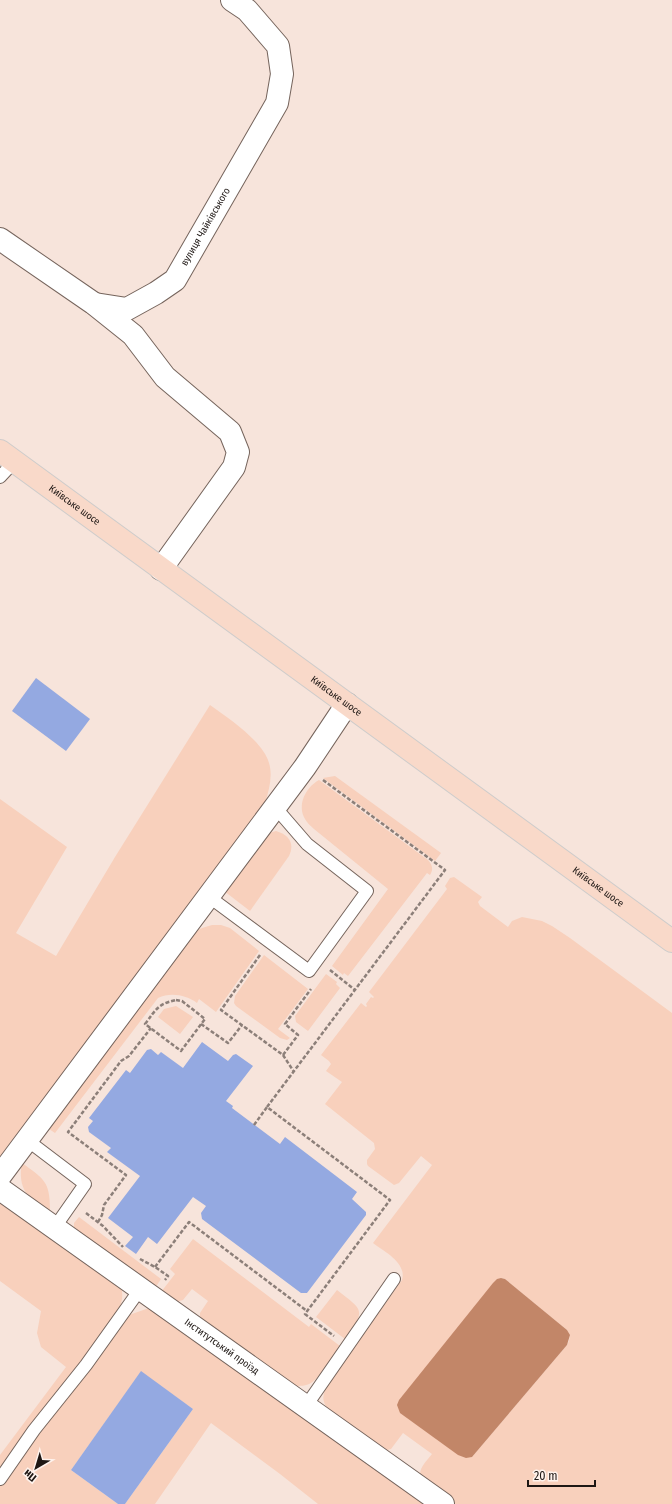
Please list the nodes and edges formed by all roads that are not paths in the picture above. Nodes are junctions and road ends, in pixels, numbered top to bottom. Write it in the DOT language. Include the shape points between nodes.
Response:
graph roads {
  1 [pos="232,0"];
  2 [pos="0,239"];
  3 [pos="93,303"];
  4 [pos="5,463"];
  5 [pos="161,569"];
  6 [pos="347,704"];
  7 [pos="275,807"];
  8 [pos="208,896"];
  9 [pos="672,942"];
  10 [pos="27,1140"];
  11 [pos="0,1176"];
  12 [pos="0,1189"];
  13 [pos="55,1227"];
  14 [pos="394,1279"];
  15 [pos="141,1288"];
  16 [pos="306,1406"];
  17 [pos="0,1479"];
  18 [pos="443,1504"];
  1 -- 3 [label="street, вулиця Чайківського" via="247,10 278,46 282,74 277,103 175,280 127,309"];
  2 -- 3 [label="street, вулиця Чайківського"];
  3 -- 5 [label="street" via="133,335 165,377 230,432 238,452 234,466"];
  4 -- 5 [label="main road, Київське шосе"];
  5 -- 6 [label="main road, Київське шосе"];
  6 -- 7 [label="street"];
  6 -- 9 [label="main road, Київське шосе"];
  7 -- 8 [label="street"];
  7 -- 8 [label="lane" via="307,844 367,891 309,971"];
  8 -- 10 [label="street"];
  10 -- 11 [label="street"];
  10 -- 13 [label="lane" via="85,1184"];
  12 -- 13 [label="street, Інститутський проїзд"];
  13 -- 15 [label="street, Інститутський проїзд"];
  14 -- 16 [label="lane"];
  15 -- 16 [label="street, Інститутський проїзд"];
  15 -- 17 [label="lane"];
  16 -- 18 [label="street, Інститутський проїзд"];
}
